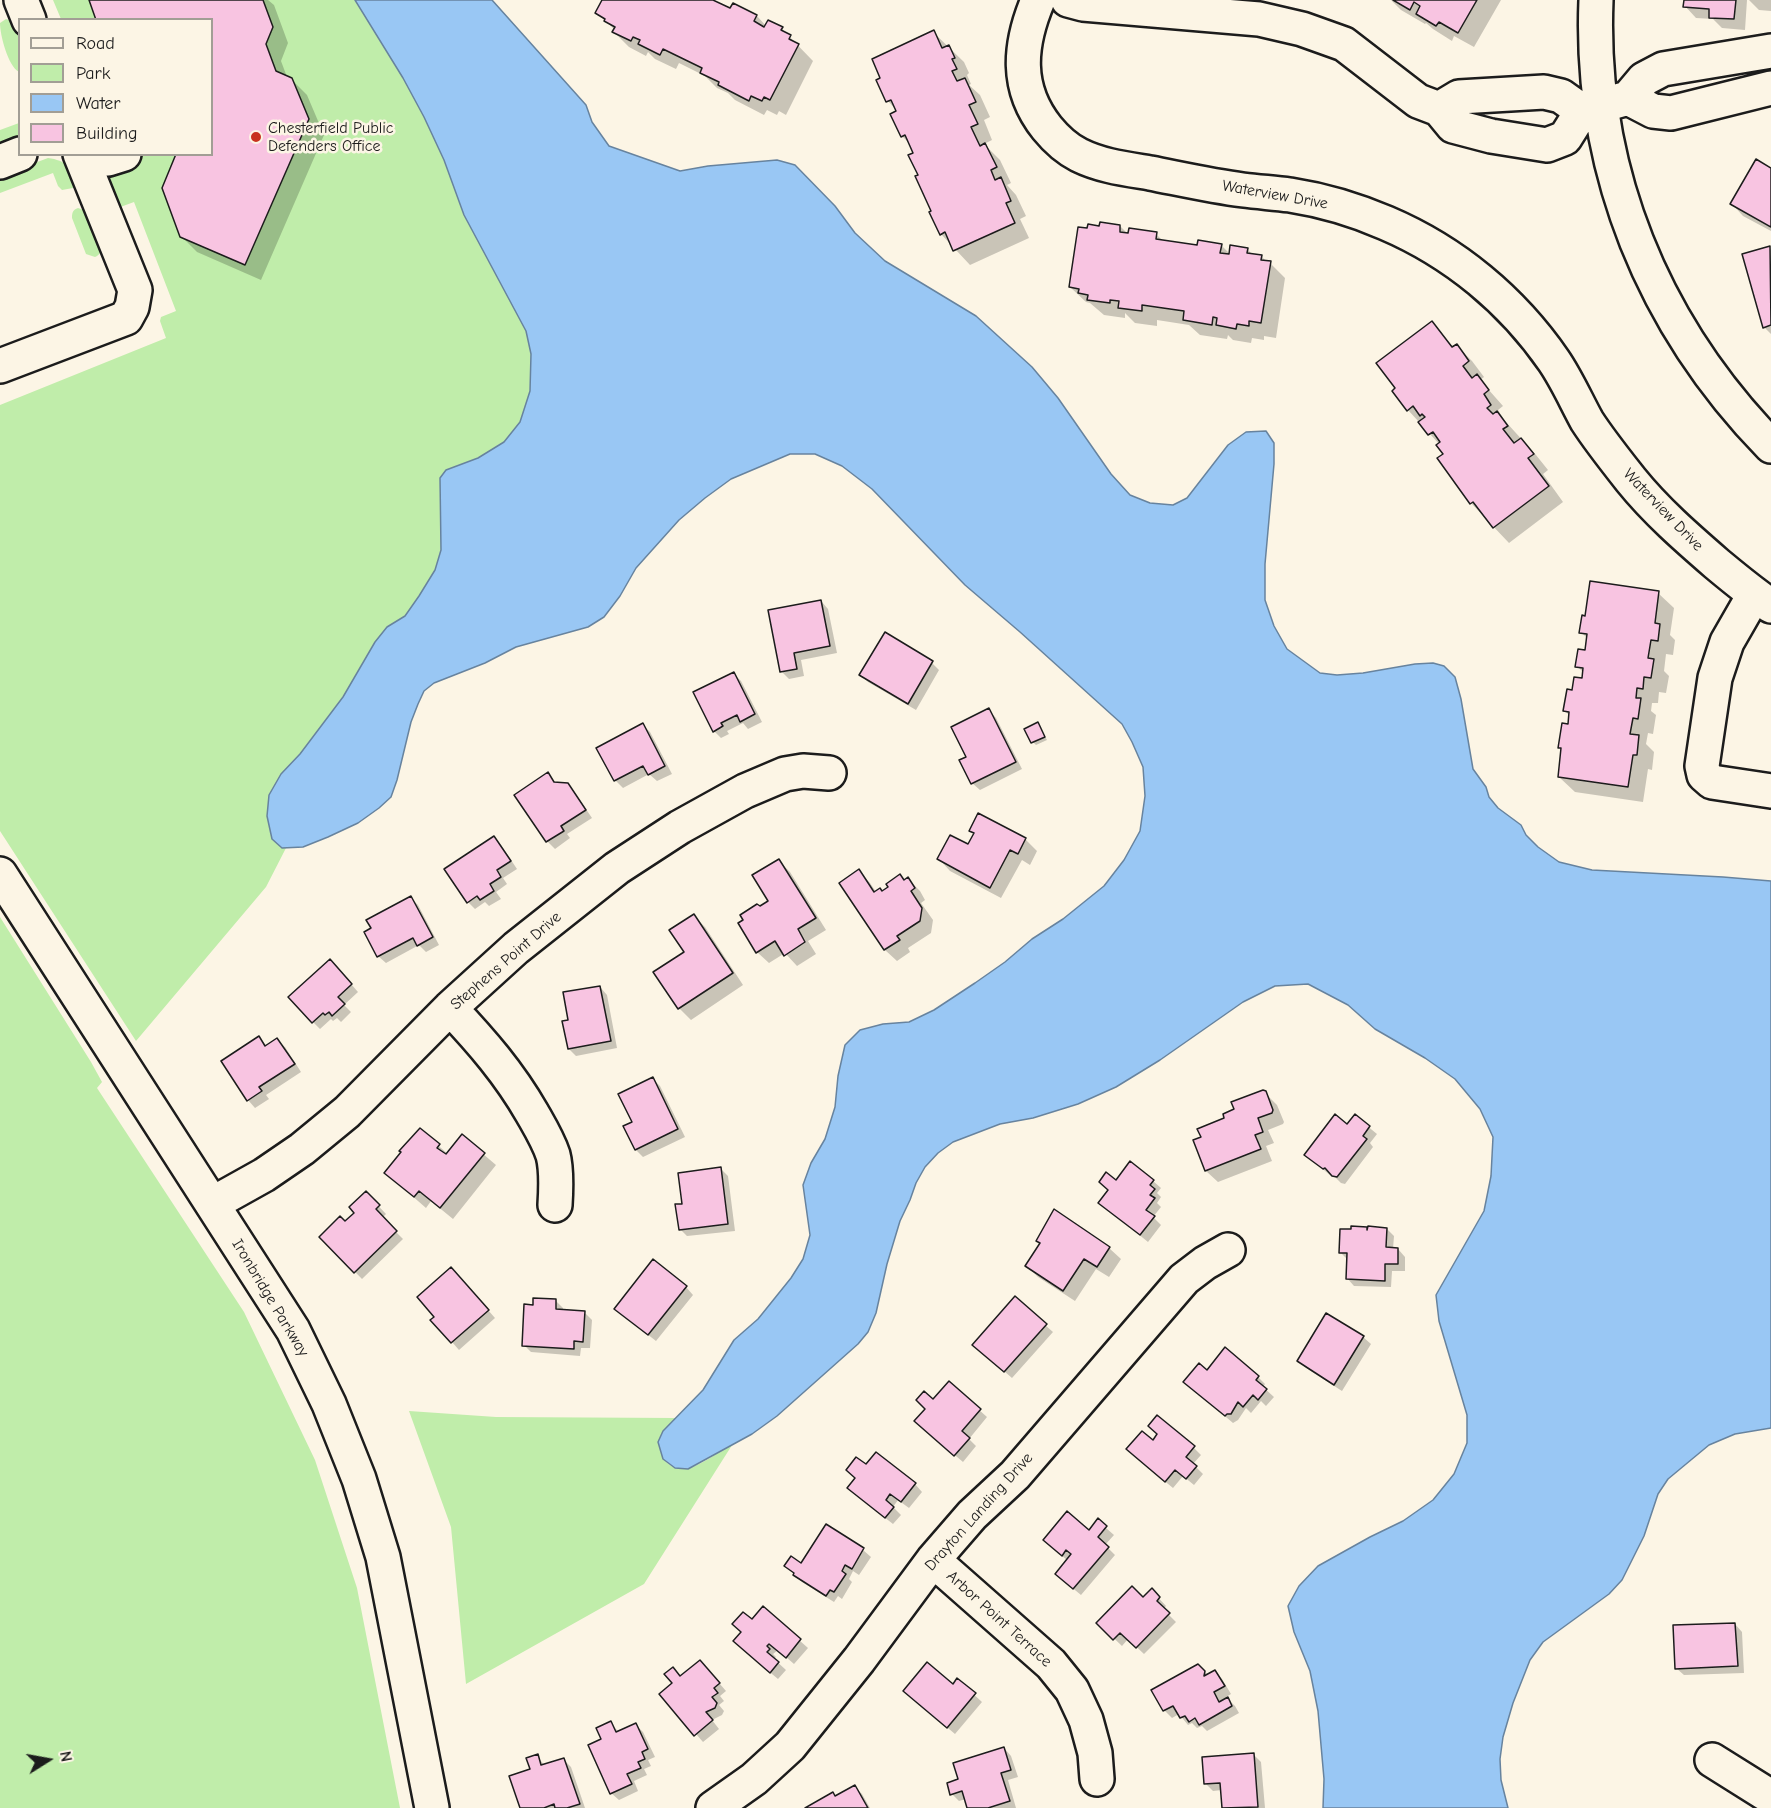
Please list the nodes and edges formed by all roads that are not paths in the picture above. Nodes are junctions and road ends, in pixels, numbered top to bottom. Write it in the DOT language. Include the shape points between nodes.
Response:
graph roads {
  1 [pos="21,0"];
  2 [pos="1038,0"];
  3 [pos="1068,0"];
  4 [pos="1596,0"];
  5 [pos="1220,8"];
  6 [pos="27,18"];
  7 [pos="1771,51"];
  8 [pos="1771,88"];
  9 [pos="1603,105"];
  10 [pos="1438,109"];
  11 [pos="18,155"];
  12 [pos="81,156"];
  13 [pos="97,156"];
  14 [pos="118,156"];
  15 [pos="0,162"];
  16 [pos="0,366"];
  17 [pos="1771,446"];
  18 [pos="1762,600"];
  19 [pos="829,773"];
  20 [pos="1771,792"];
  21 [pos="0,874"];
  22 [pos="450,1008"];
  23 [pos="212,1203"];
  24 [pos="555,1205"];
  25 [pos="1228,1250"];
  26 [pos="933,1560"];
  27 [pos="1712,1760"];
  28 [pos="1097,1779"];
  29 [pos="1771,1797"];
  30 [pos="432,1808"];
  31 [pos="713,1808"];
  1 -- 6 [label="street"];
  2 -- 18 [label="street, Waterview Drive" via="1025,39 1023,71 1038,117 1055,138 1102,165 1339,206 1386,223 1454,260 1519,316 1554,362 1588,422 1631,481 1681,534"];
  3 -- 5 [label="street" via="1083,4"];
  4 -- 9 [label="street" via="1596,57"];
  5 -- 10 [label="street" via="1344,44 1418,101"];
  7 -- 9 [label="street" via="1663,69"];
  8 -- 9 [label="street" via="1671,113"];
  9 -- 10 [label="street" via="1544,92 1459,97"];
  9 -- 10 [label="street" via="1565,138 1547,145 1454,126"];
  9 -- 17 [label="street" via="1613,170 1631,230 1656,286 1685,340 1721,390"];
  11 -- 15 [label="street"];
  12 -- 16 [label="street" via="135,290 132,307 126,318"];
  13 -- 14 [label="street"];
  18 -- 20 [label="street" via="1727,642 1715,678 1702,765 1704,775 1712,782"];
  19 -- 22 [label="street, Stephens Point Drive" via="785,774 680,827 617,868 525,941"];
  21 -- 23 [label="street, Ironbridge Parkway"];
  22 -- 23 [label="street, Stephens Point Drive" via="347,1112 302,1149"];
  22 -- 24 [label="street" via="519,1089 545,1135 553,1156"];
  23 -- 30 [label="street, Ironbridge Parkway" via="293,1330 359,1479 383,1557"];
  25 -- 26 [label="street, Drayton Landing Drive" via="1184,1279 1015,1475 972,1515"];
  26 -- 28 [label="street, Arbor Point Terrace" via="1051,1664 1072,1690 1095,1752"];
  26 -- 31 [label="street, Drayton Landing Drive" via="860,1660 790,1746 754,1779"];
  27 -- 29 [label="street"];
}
